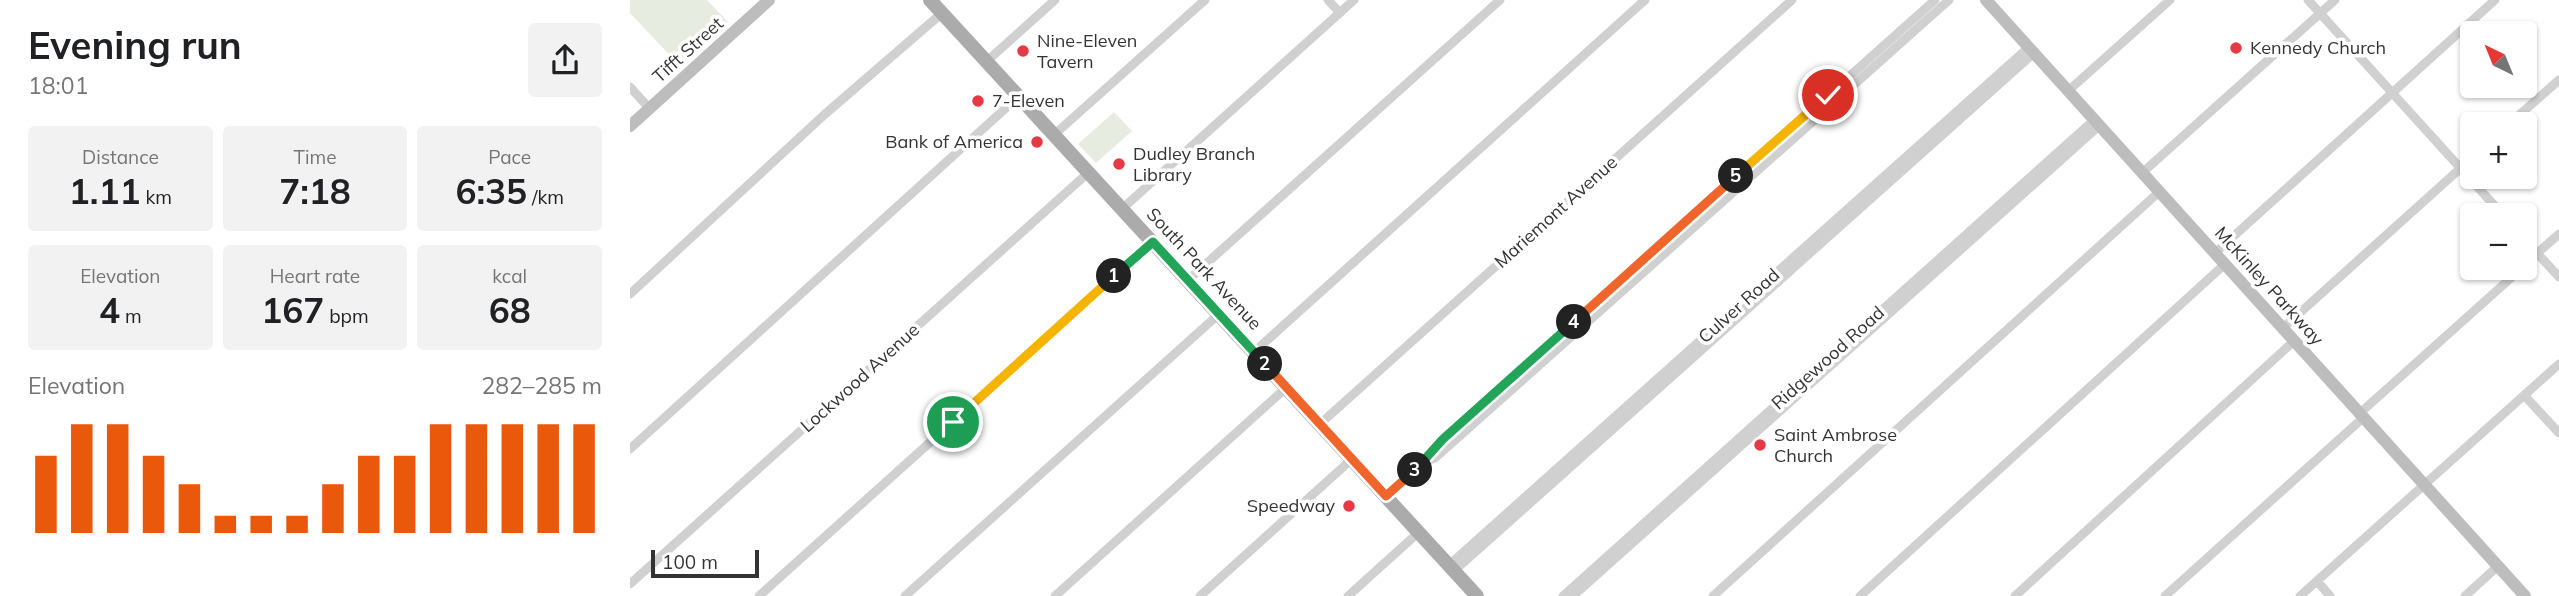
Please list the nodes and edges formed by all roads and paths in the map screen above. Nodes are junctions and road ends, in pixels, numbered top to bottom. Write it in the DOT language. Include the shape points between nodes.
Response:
graph roads {
  1 [pos="769,0"];
  2 [pos="930,0"];
  3 [pos="1055,0"];
  4 [pos="1205,0"];
  5 [pos="1328,0"];
  6 [pos="1353,0"];
  7 [pos="1500,0"];
  8 [pos="1645,0"];
  9 [pos="1792,0"];
  10 [pos="1935,0"];
  11 [pos="1949,0"];
  12 [pos="1986,0"];
  13 [pos="2171,0"];
  14 [pos="2308,0"];
  15 [pos="2335,0"];
  16 [pos="2495,0"];
  17 [pos="942,13"];
  18 [pos="1340,13"];
  19 [pos="2320,13"];
  20 [pos="1892,44"];
  21 [pos="2031,50"];
  22 [pos="987,61"];
  23 [pos="2559,80"];
  24 [pos="630,88"];
  25 [pos="2068,91"];
  26 [pos="2392,93"];
  27 [pos="1019,96"];
  28 [pos="649,108"];
  29 [pos="2523,112"];
  30 [pos="2097,123"];
  31 [pos="630,126"];
  32 [pos="1055,134"];
  33 [pos="2460,168"];
  34 [pos="1089,172"];
  35 [pos="2142,173"];
  36 [pos="2479,189"];
  37 [pos="2159,192"];
  38 [pos="2492,203"];
  39 [pos="1122,208"];
  40 [pos="2559,234"];
  41 [pos="1153,242"];
  42 [pos="2215,253"];
  43 [pos="2538,253"];
  44 [pos="2225,264"];
  45 [pos="2559,277"];
  46 [pos="1188,280"];
  47 [pos="2508,280"];
  48 [pos="630,294"];
  49 [pos="1219,314"];
  50 [pos="2283,328"];
  51 [pos="2294,341"];
  52 [pos="1254,352"];
  53 [pos="2559,364"];
  54 [pos="1287,387"];
  55 [pos="2525,395"];
  56 [pos="2362,415"];
  57 [pos="1320,424"];
  58 [pos="2559,433"];
  59 [pos="630,449"];
  60 [pos="1352,459"];
  61 [pos="2425,485"];
  62 [pos="1386,496"];
  63 [pos="1419,533"];
  64 [pos="1607,561"];
  65 [pos="2498,566"];
  66 [pos="1451,568"];
  67 [pos="2317,581"];
  68 [pos="630,584"];
  69 [pos="759,596"];
  70 [pos="905,596"];
  71 [pos="1055,596"];
  72 [pos="1200,596"];
  73 [pos="1348,596"];
  74 [pos="1477,596"];
  75 [pos="1563,596"];
  76 [pos="1573,596"];
  77 [pos="1713,596"];
  78 [pos="1860,596"];
  79 [pos="2015,596"];
  80 [pos="2165,596"];
  81 [pos="2300,596"];
  82 [pos="2330,596"];
  83 [pos="2465,596"];
  84 [pos="2525,596"];
  1 -- 28 [label="street, Tifft Street"];
  2 -- 17 [label="main road, South Park Avenue"];
  3 -- 22 [label="street"];
  4 -- 32 [label="street"];
  5 -- 18 [label="street"];
  6 -- 18 [label="street"];
  7 -- 46 [label="street"];
  8 -- 52 [label="street"];
  9 -- 57 [label="street, Mariemont Avenue"];
  10 -- 20 [label="street"];
  11 -- 20 [label="street"];
  12 -- 21 [label="street, McKinley Parkway"];
  13 -- 25 [label="street"];
  14 -- 19 [label="street"];
  15 -- 19 [label="street"];
  16 -- 26 [label="street"];
  17 -- 22 [label="main road, South Park Avenue"];
  17 -- 48 [label="street"];
  18 -- 39 [label="street"];
  19 -- 26 [label="street"];
  19 -- 35 [label="street"];
  20 -- 62 [label="street" via="1522,374 1435,458"];
  21 -- 25 [label="street, McKinley Parkway"];
  21 -- 66 [label="street, Culver Road"];
  22 -- 27 [label="main road, South Park Avenue"];
  23 -- 29 [label="street"];
  24 -- 28 [label="street"];
  25 -- 30 [label="street, McKinley Parkway"];
  26 -- 33 [label="street"];
  26 -- 42 [label="street"];
  27 -- 32 [label="main road, South Park Avenue"];
  27 -- 59 [label="street"];
  28 -- 31 [label="street, Tifft Street"];
  30 -- 35 [label="street, McKinley Parkway"];
  30 -- 64 [label="street, Ridgewood Road"];
  32 -- 34 [label="main road, South Park Avenue"];
  33 -- 50 [label="street"];
  34 -- 39 [label="main road, South Park Avenue"];
  34 -- 68 [label="street, Lockwood Avenue"];
  35 -- 37 [label="street, McKinley Parkway"];
  36 -- 38 [label="street"];
  37 -- 42 [label="street, McKinley Parkway"];
  37 -- 77 [label="street"];
  39 -- 41 [label="main road, South Park Avenue"];
  40 -- 43 [label="street"];
  41 -- 46 [label="main road, South Park Avenue"];
  41 -- 69 [label="street"];
  42 -- 44 [label="street, McKinley Parkway"];
  43 -- 45 [label="street"];
  44 -- 50 [label="street, McKinley Parkway"];
  44 -- 78 [label="street"];
  46 -- 49 [label="main road, South Park Avenue"];
  47 -- 56 [label="street"];
  49 -- 52 [label="main road, South Park Avenue"];
  49 -- 70 [label="street"];
  50 -- 51 [label="street, McKinley Parkway"];
  51 -- 56 [label="street, McKinley Parkway"];
  51 -- 79 [label="street"];
  52 -- 54 [label="main road, South Park Avenue"];
  53 -- 55 [label="street"];
  54 -- 57 [label="main road, South Park Avenue"];
  54 -- 71 [label="street"];
  55 -- 58 [label="street"];
  55 -- 61 [label="street"];
  56 -- 61 [label="street, McKinley Parkway"];
  56 -- 80 [label="street"];
  57 -- 60 [label="main road, South Park Avenue"];
  60 -- 62 [label="main road, South Park Avenue"];
  60 -- 72 [label="street"];
  61 -- 65 [label="street, McKinley Parkway"];
  61 -- 67 [label="street"];
  62 -- 63 [label="main road, South Park Avenue"];
  63 -- 66 [label="main road, South Park Avenue"];
  63 -- 73 [label="street"];
  64 -- 75 [label="street, Ridgewood Road"];
  64 -- 76 [label="street, Ridgewood Road"];
  65 -- 83 [label="street"];
  65 -- 84 [label="street, McKinley Parkway"];
  66 -- 74 [label="main road, South Park Avenue"];
  67 -- 81 [label="street"];
  67 -- 82 [label="street"];
}
